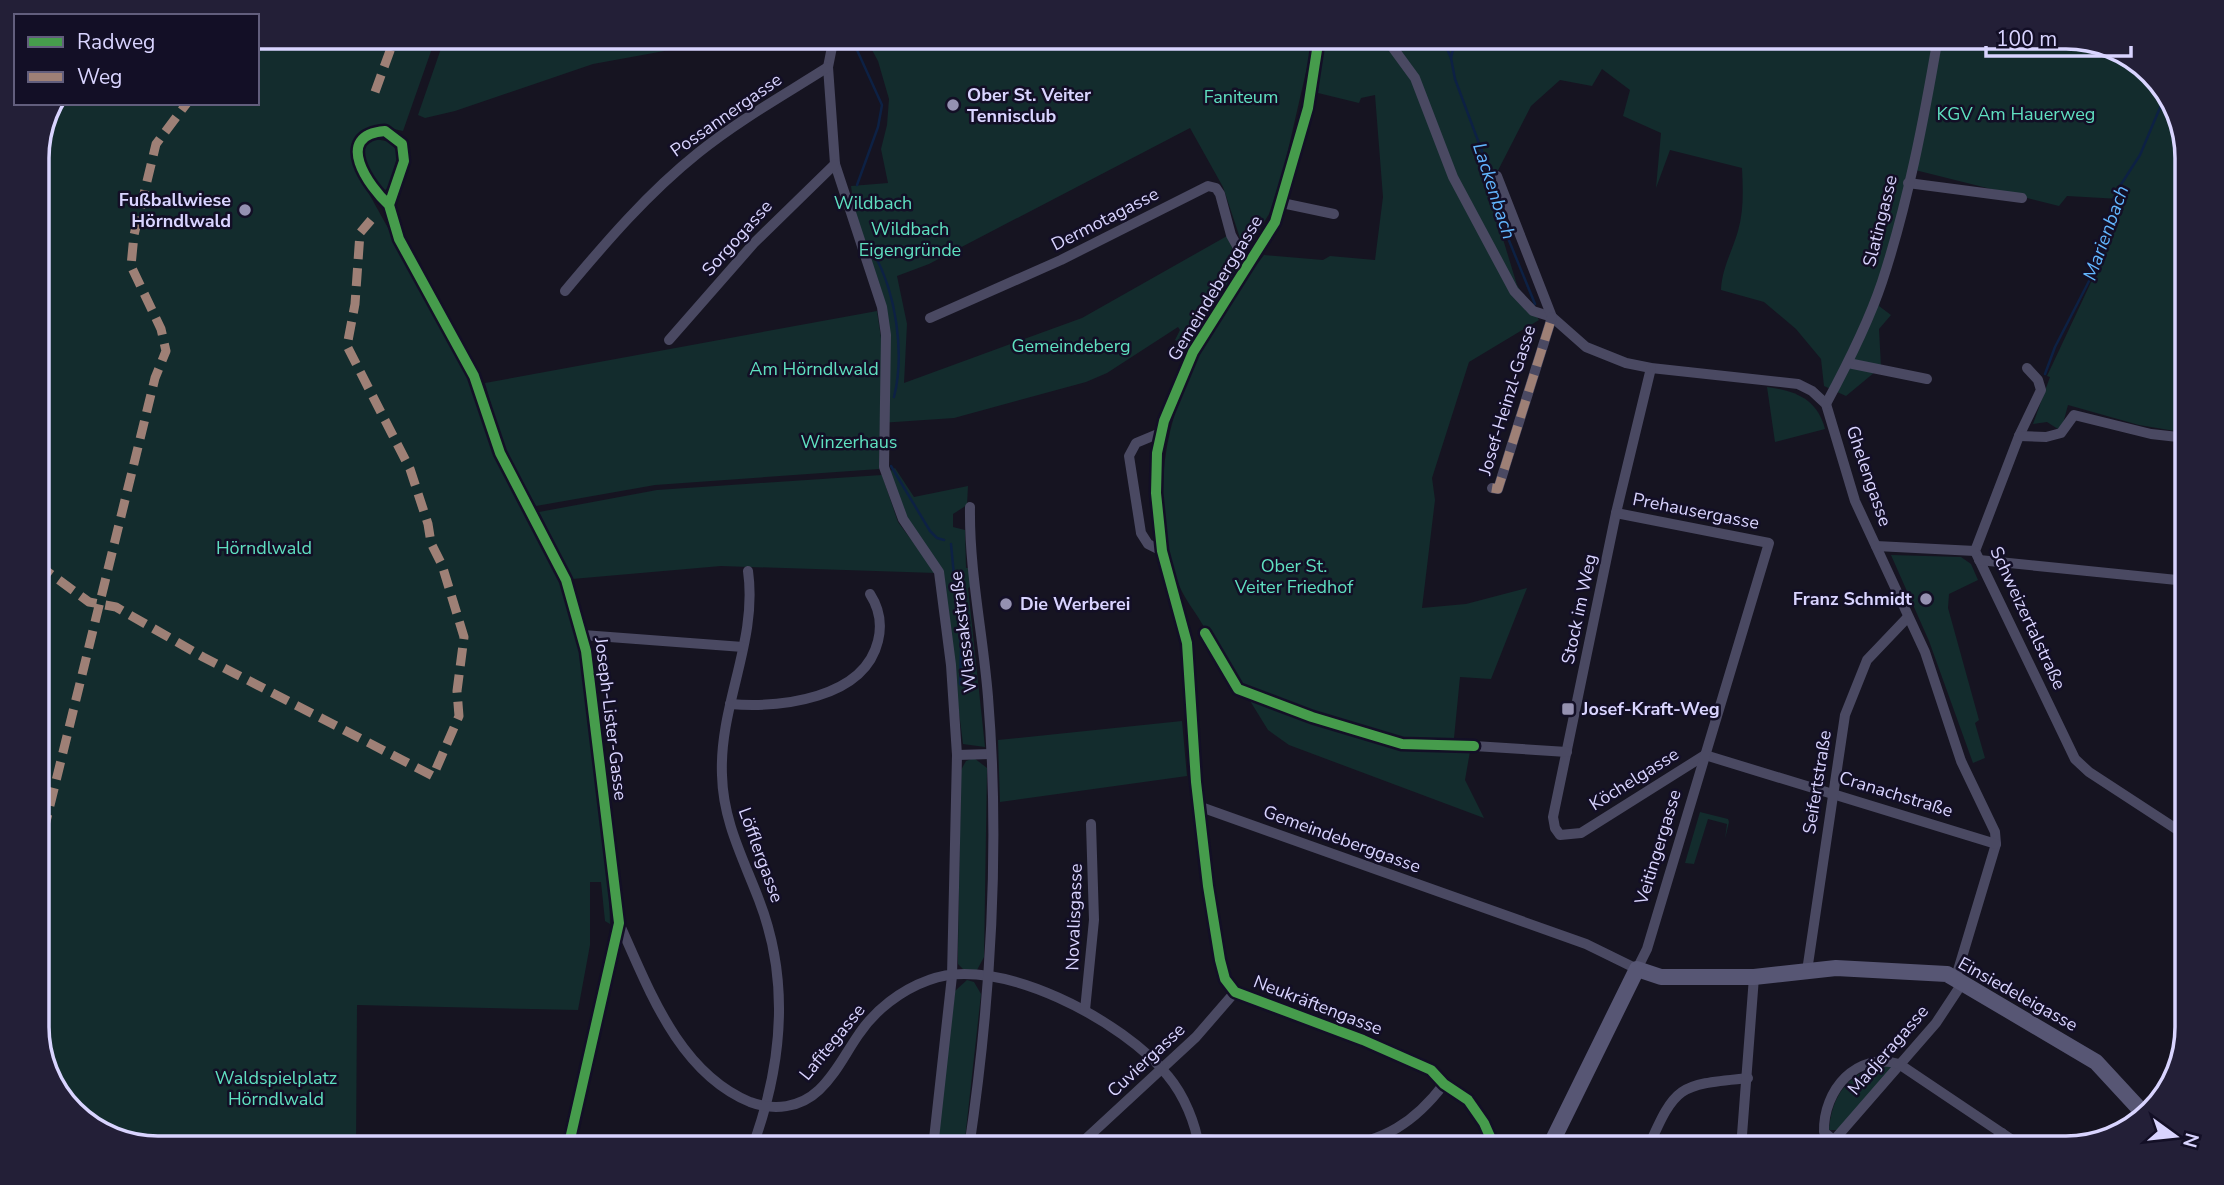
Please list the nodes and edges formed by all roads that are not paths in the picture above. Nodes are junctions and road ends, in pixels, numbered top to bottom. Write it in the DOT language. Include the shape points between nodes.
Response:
graph roads {
  1 [pos="832,49"];
  2 [pos="1317,49"];
  3 [pos="1394,49"];
  4 [pos="1936,49"];
  5 [pos="828,67"];
  6 [pos="835,164"];
  7 [pos="1496,176"];
  8 [pos="1908,183"];
  9 [pos="2022,198"];
  10 [pos="1282,203"];
  11 [pos="389,205"];
  12 [pos="1334,214"];
  13 [pos="1248,266"];
  14 [pos="565,291"];
  15 [pos="1552,317"];
  16 [pos="930,318"];
  17 [pos="669,340"];
  18 [pos="1848,363"];
  19 [pos="1651,368"];
  20 [pos="2027,368"];
  21 [pos="1927,379"];
  22 [pos="1826,404"];
  23 [pos="1160,433"];
  24 [pos="2019,436"];
  25 [pos="2175,437"];
  26 [pos="1492,488"];
  27 [pos="970,507"];
  28 [pos="1616,513"];
  29 [pos="1769,543"];
  30 [pos="1876,546"];
  31 [pos="1162,551"];
  32 [pos="1977,555"];
  33 [pos="747,571"];
  34 [pos="2175,580"];
  35 [pos="870,594"];
  36 [pos="1908,617"];
  37 [pos="583,635"];
  38 [pos="743,647"];
  39 [pos="730,704"];
  40 [pos="1474,746"];
  41 [pos="1567,752"];
  42 [pos="991,754"];
  43 [pos="957,755"];
  44 [pos="1705,755"];
  45 [pos="1833,793"];
  46 [pos="1198,806"];
  47 [pos="1091,824"];
  48 [pos="2175,828"];
  49 [pos="1581,832"];
  50 [pos="1996,844"];
  51 [pos="619,923"];
  52 [pos="1637,969"];
  53 [pos="1807,971"];
  54 [pos="952,975"];
  55 [pos="987,976"];
  56 [pos="1754,977"];
  57 [pos="1960,980"];
  58 [pos="1235,992"];
  59 [pos="1084,1010"];
  60 [pos="1899,1064"];
  61 [pos="1162,1069"];
  62 [pos="1748,1078"];
  63 [pos="1444,1084"];
  64 [pos="767,1107"];
  65 [pos="2139,1108"];
  66 [pos="2002,1133"];
  67 [pos="571,1136"];
  68 [pos="756,1136"];
  69 [pos="934,1136"];
  70 [pos="971,1136"];
  71 [pos="1089,1136"];
  72 [pos="1196,1136"];
  73 [pos="1384,1136"];
  74 [pos="1490,1136"];
  75 [pos="1556,1136"];
  76 [pos="1653,1136"];
  77 [pos="1742,1136"];
  78 [pos="1830,1136"];
  79 [pos="1838,1136"];
  80 [pos="1999,1136"];
  81 [pos="2006,1136"];
  1 -- 5 [label="street"];
  2 -- 10 [label="street, Gemeindeberggasse" via="1308,108"];
  3 -- 15 [label="street" via="1415,78 1465,203 1514,291 1537,312"];
  4 -- 8 [label="street, Slatingasse"];
  5 -- 6 [label="street"];
  5 -- 14 [label="street, Possannergasse" via="758,110 669,178"];
  6 -- 17 [label="street, Sorgogasse" via="754,243"];
  6 -- 43 [label="street, Wlassakstraße" via="882,307 885,472 903,519 939,572"];
  7 -- 15 [label="street"];
  8 -- 9 [label="street"];
  8 -- 18 [label="street, Slatingasse" via="1882,284"];
  10 -- 12 [label="street"];
  10 -- 13 [label="street, Gemeindeberggasse"];
  11 -- 11 [label="street, Joseph-Lister-Gasse" via="404,161 403,147 394,135 375,131 359,146 357,158 362,173"];
  11 -- 37 [label="street, Joseph-Lister-Gasse" via="399,239 474,376 500,453 566,580"];
  13 -- 16 [label="street, Dermotagasse" via="1231,235 1220,194 1208,187"];
  13 -- 23 [label="street, Gemeindeberggasse" via="1193,352"];
  15 -- 19 [label="street" via="1603,356"];
  15 -- 26 [label="street, Josef-Heinzl-Gasse" via="1497,489"];
  18 -- 21 [label="street"];
  18 -- 22 [label="street, Slatingasse"];
  19 -- 22 [label="street" via="1798,384"];
  19 -- 28 [label="street, Stock im Weg"];
  20 -- 24 [label="street, Schweizertalstraße" via="2041,390"];
  22 -- 30 [label="street, Ghelengasse" via="1852,492"];
  23 -- 31 [label="street, Gemeindeberggasse" via="1156,474"];
  23 -- 31 [label="street, Gemeindeberggasse" via="1136,443 1129,456 1141,533 1148,544"];
  24 -- 25 [label="street" via="2061,433 2074,415"];
  24 -- 32 [label="street, Schweizertalstraße"];
  27 -- 42 [label="street, Wlassakstraße"];
  28 -- 29 [label="street, Prehausergasse"];
  28 -- 41 [label="street, Stock im Weg"];
  29 -- 44 [label="street, Veitingergasse"];
  30 -- 32 [label="street"];
  30 -- 36 [label="street, Ghelengasse"];
  31 -- 46 [label="street, Gemeindeberggasse" via="1187,643"];
  32 -- 34 [label="street"];
  32 -- 48 [label="street, Schweizertalstraße" via="2075,759"];
  33 -- 38 [label="street, Löfflergasse" via="750,607"];
  35 -- 39 [label="street" via="880,628 875,652 860,672 838,686 789,703"];
  36 -- 45 [label="street, Seifertstraße" via="1867,660 1854,686"];
  36 -- 50 [label="street, Ghelengasse"];
  37 -- 38 [label="street"];
  37 -- 51 [label="street, Joseph-Lister-Gasse"];
  38 -- 39 [label="street, Löfflergasse"];
  39 -- 64 [label="street, Löfflergasse" via="721,770 726,812 765,917 778,979 780,1034"];
  40 -- 41 [label="street"];
  41 -- 49 [label="street, Stock im Weg" via="1553,817 1560,835"];
  42 -- 43 [label="street"];
  42 -- 55 [label="street, Wlassakstraße" via="993,866"];
  43 -- 54 [label="street, Wlassakstraße"];
  44 -- 45 [label="street, Cranachstraße"];
  44 -- 49 [label="street, Köchelgasse"];
  44 -- 52 [label="street, Veitingergasse"];
  45 -- 50 [label="street, Cranachstraße"];
  45 -- 53 [label="street, Seifertstraße"];
  46 -- 52 [label="street, Gemeindeberggasse" via="1586,944"];
  46 -- 58 [label="street, Neukräftengasse" via="1220,960 1225,979"];
  47 -- 59 [label="street, Novalisgasse" via="1094,931"];
  50 -- 57 [label="street"];
  51 -- 64 [label="street" via="660,1011 685,1049 730,1091"];
  51 -- 67 [label="street, Joseph-Lister-Gasse"];
  52 -- 56 [label="street, Einsiedeleigasse" via="1661,977"];
  52 -- 75 [label="street, Veitingergasse"];
  53 -- 56 [label="street, Einsiedeleigasse"];
  53 -- 57 [label="street, Einsiedeleigasse" via="1866,968 1933,972"];
  54 -- 55 [label="street"];
  54 -- 64 [label="street, Lafitegasse" via="920,983 881,1010 817,1092 795,1104"];
  54 -- 69 [label="street, Wlassakstraße"];
  55 -- 59 [label="street" via="1033,987"];
  55 -- 70 [label="street, Wlassakstraße"];
  56 -- 62 [label="street"];
  57 -- 60 [label="street, Madjeragasse" via="1936,1023"];
  57 -- 65 [label="street, Einsiedeleigasse" via="2096,1062"];
  58 -- 61 [label="street, Cuviergasse"];
  58 -- 63 [label="street, Neukräftengasse" via="1410,1060 1431,1070"];
  59 -- 61 [label="street"];
  60 -- 66 [label="street"];
  60 -- 78 [label="street" via="1872,1062 1849,1072 1824,1124 1824,1132"];
  60 -- 79 [label="street, Madjeragasse"];
  61 -- 71 [label="street, Cuviergasse"];
  61 -- 72 [label="street" via="1181,1097"];
  62 -- 76 [label="street" via="1686,1088 1667,1105"];
  62 -- 77 [label="street"];
  63 -- 73 [label="street" via="1409,1123"];
  63 -- 74 [label="street, Neukräftengasse" via="1468,1100"];
  64 -- 68 [label="street, Löfflergasse"];
  66 -- 80 [label="street"];
  66 -- 81 [label="street"];
}
